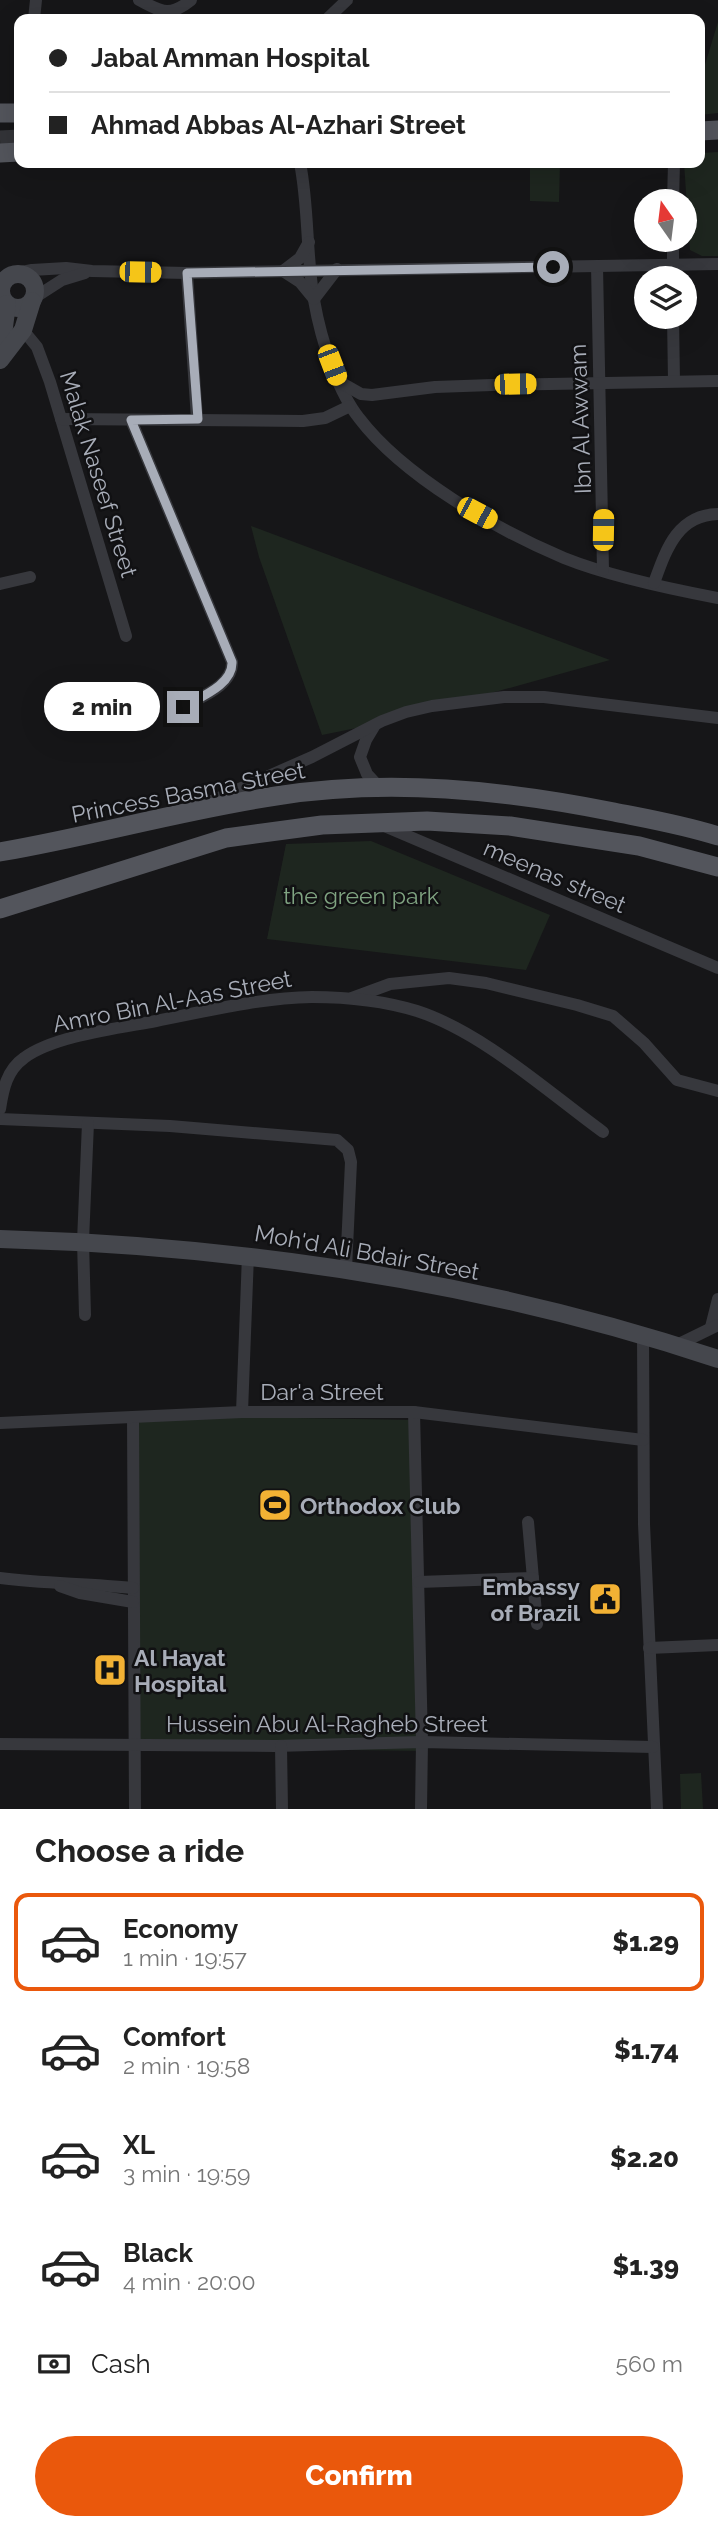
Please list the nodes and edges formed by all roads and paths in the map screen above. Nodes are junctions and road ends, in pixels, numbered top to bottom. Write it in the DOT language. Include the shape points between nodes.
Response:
graph roads {
  1 [pos="139,0"];
  2 [pos="191,0"];
  3 [pos="347,0"];
  4 [pos="332,14"];
  5 [pos="301,168"];
  6 [pos="674,168"];
  7 [pos="673,189"];
  8 [pos="309,242"];
  9 [pos="672,252"];
  10 [pos="672,264"];
  11 [pos="718,264"];
  12 [pos="597,266"];
  13 [pos="337,269"];
  14 [pos="311,270"];
  15 [pos="92,271"];
  16 [pos="283,271"];
  17 [pos="187,273"];
  18 [pos="10,274"];
  19 [pos="314,299"];
  20 [pos="33,300"];
  21 [pos="4,301"];
  22 [pos="673,329"];
  23 [pos="23,330"];
  24 [pos="0,358"];
  25 [pos="338,381"];
  26 [pos="674,381"];
  27 [pos="718,381"];
  28 [pos="599,382"];
  29 [pos="350,406"];
  30 [pos="61,419"];
  31 [pos="198,419"];
  32 [pos="131,420"];
  33 [pos="718,514"];
  34 [pos="603,570"];
  35 [pos="30,577"];
  36 [pos="0,583"];
  37 [pos="654,583"];
  38 [pos="718,598"];
  39 [pos="126,636"];
  40 [pos="183,707"];
  41 [pos="718,718"];
  42 [pos="376,725"];
  43 [pos="380,788"];
  44 [pos="180,815"];
  45 [pos="376,822"];
  46 [pos="718,836"];
  47 [pos="0,852"];
  48 [pos="718,867"];
  49 [pos="0,909"];
  50 [pos="718,968"];
  51 [pos="352,998"];
  52 [pos="718,1091"];
  53 [pos="0,1109"];
  54 [pos="0,1119"];
  55 [pos="88,1123"];
  56 [pos="603,1132"];
  57 [pos="0,1239"];
  58 [pos="83,1241"];
  59 [pos="248,1255"];
  60 [pos="346,1269"];
  61 [pos="718,1299"];
  62 [pos="85,1315"];
  63 [pos="715,1326"];
  64 [pos="643,1337"];
  65 [pos="677,1345"];
  66 [pos="718,1359"];
  67 [pos="242,1412"];
  68 [pos="414,1412"];
  69 [pos="132,1417"];
  70 [pos="0,1423"];
  71 [pos="643,1440"];
  72 [pos="528,1522"];
  73 [pos="0,1578"];
  74 [pos="533,1578"];
  75 [pos="419,1582"];
  76 [pos="53,1584"];
  77 [pos="133,1588"];
  78 [pos="133,1602"];
  79 [pos="537,1624"];
  80 [pos="718,1645"];
  81 [pos="649,1648"];
  82 [pos="422,1742"];
  83 [pos="0,1744"];
  84 [pos="134,1744"];
  85 [pos="281,1746"];
  86 [pos="653,1747"];
  87 [pos="135,1809"];
  88 [pos="282,1809"];
  89 [pos="421,1809"];
  90 [pos="657,1809"];
  1 -- 2 [label="street" via="165,12"];
  3 -- 4 [label="street"];
  5 -- 8 [label="street"];
  6 -- 7 [label="street"];
  8 -- 14 [label="street"];
  8 -- 16 [label="street" via="300,258"];
  9 -- 10 [label="street"];
  10 -- 11 [label="street"];
  10 -- 12 [label="street"];
  12 -- 13 [label="street"];
  12 -- 28 [label="street, Ibn Al Awwam"];
  13 -- 14 [label="street"];
  13 -- 19 [label="street"];
  14 -- 16 [label="street"];
  14 -- 19 [label="street"];
  15 -- 17 [label="street"];
  15 -- 18 [label="street" via="44,268"];
  15 -- 20 [label="street" via="62,280"];
  16 -- 17 [label="street"];
  16 -- 19 [label="street"];
  17 -- 31 [label="street"];
  18 -- 20 [label="street" via="31,279"];
  18 -- 21 [label="street" via="1,285"];
  19 -- 25 [label="street"];
  20 -- 21 [label="street" via="20,308"];
  20 -- 23 [label="street"];
  21 -- 24 [label="street"];
  22 -- 26 [label="street"];
  23 -- 24 [label="street"];
  23 -- 30 [label="street, Malak Naseef Street" via="41,357"];
  25 -- 28 [label="street" via="366,394"];
  25 -- 29 [label="street"];
  26 -- 27 [label="street"];
  26 -- 28 [label="street"];
  28 -- 34 [label="street, Ibn Al Awwam"];
  29 -- 31 [label="street" via="315,421"];
  29 -- 34 [label="street" via="382,443 454,499 564,558"];
  30 -- 32 [label="street"];
  30 -- 39 [label="street, Malak Naseef Street"];
  31 -- 32 [label="street"];
  32 -- 40 [label="street" via="232,662 224,681"];
  33 -- 37 [label="street" via="694,518 681,529"];
  34 -- 37 [label="street"];
  35 -- 36 [label="street"];
  37 -- 38 [label="street"];
  41 -- 42 [label="street" via="525,696 432,706"];
  42 -- 43 [label="street" via="360,757"];
  42 -- 44 [label="street"];
  43 -- 44 [label="main road, Princess Basma Street" via="279,795"];
  43 -- 46 [label="main road, Princess Basma Street" via="537,797 676,823"];
  44 -- 47 [label="main road, Princess Basma Street"];
  45 -- 48 [label="main road" via="481,823 545,830 659,850"];
  45 -- 49 [label="main road" via="284,828 226,838"];
  45 -- 50 [label="street, meenas street"];
  51 -- 52 [label="street" via="390,984 440,978 577,1004 620,1021 677,1080"];
  51 -- 53 [label="street, Amro Bin Al-Aas Street" via="264,1001 46,1046 15,1066 5,1082"];
  51 -- 56 [label="street, Amro Bin Al-Aas Street" via="406,1008 453,1027"];
  54 -- 55 [label="street"];
  55 -- 58 [label="street"];
  55 -- 60 [label="street" via="337,1140 348,1150 351,1162"];
  57 -- 58 [label="street, Moh'd Ali Bdair Street"];
  58 -- 59 [label="street, Moh'd Ali Bdair Street"];
  58 -- 62 [label="street"];
  59 -- 60 [label="street, Moh'd Ali Bdair Street"];
  59 -- 67 [label="street"];
  60 -- 64 [label="street, Moh'd Ali Bdair Street" via="499,1300"];
  61 -- 63 [label="street"];
  63 -- 65 [label="street"];
  64 -- 65 [label="street, Moh'd Ali Bdair Street"];
  64 -- 71 [label="street"];
  65 -- 66 [label="street, Moh'd Ali Bdair Street"];
  67 -- 68 [label="street, Dar'a Street"];
  67 -- 69 [label="street, Dar'a Street"];
  68 -- 71 [label="street, Dar'a Street"];
  68 -- 75 [label="street"];
  69 -- 70 [label="street, Dar'a Street"];
  69 -- 77 [label="street"];
  71 -- 81 [label="street"];
  72 -- 74 [label="street"];
  73 -- 76 [label="street"];
  74 -- 75 [label="street"];
  74 -- 79 [label="street"];
  75 -- 82 [label="street"];
  76 -- 77 [label="street"];
  76 -- 78 [label="street"];
  77 -- 78 [label="street"];
  78 -- 84 [label="street"];
  80 -- 81 [label="street"];
  81 -- 86 [label="street"];
  82 -- 85 [label="street, Hussein Abu Al-Ragheb Street"];
  82 -- 86 [label="street, Hussein Abu Al-Ragheb Street"];
  82 -- 89 [label="street"];
  83 -- 84 [label="street, Hussein Abu Al-Ragheb Street"];
  84 -- 85 [label="street, Hussein Abu Al-Ragheb Street"];
  84 -- 87 [label="street"];
  85 -- 88 [label="street"];
  86 -- 90 [label="street"];
}
